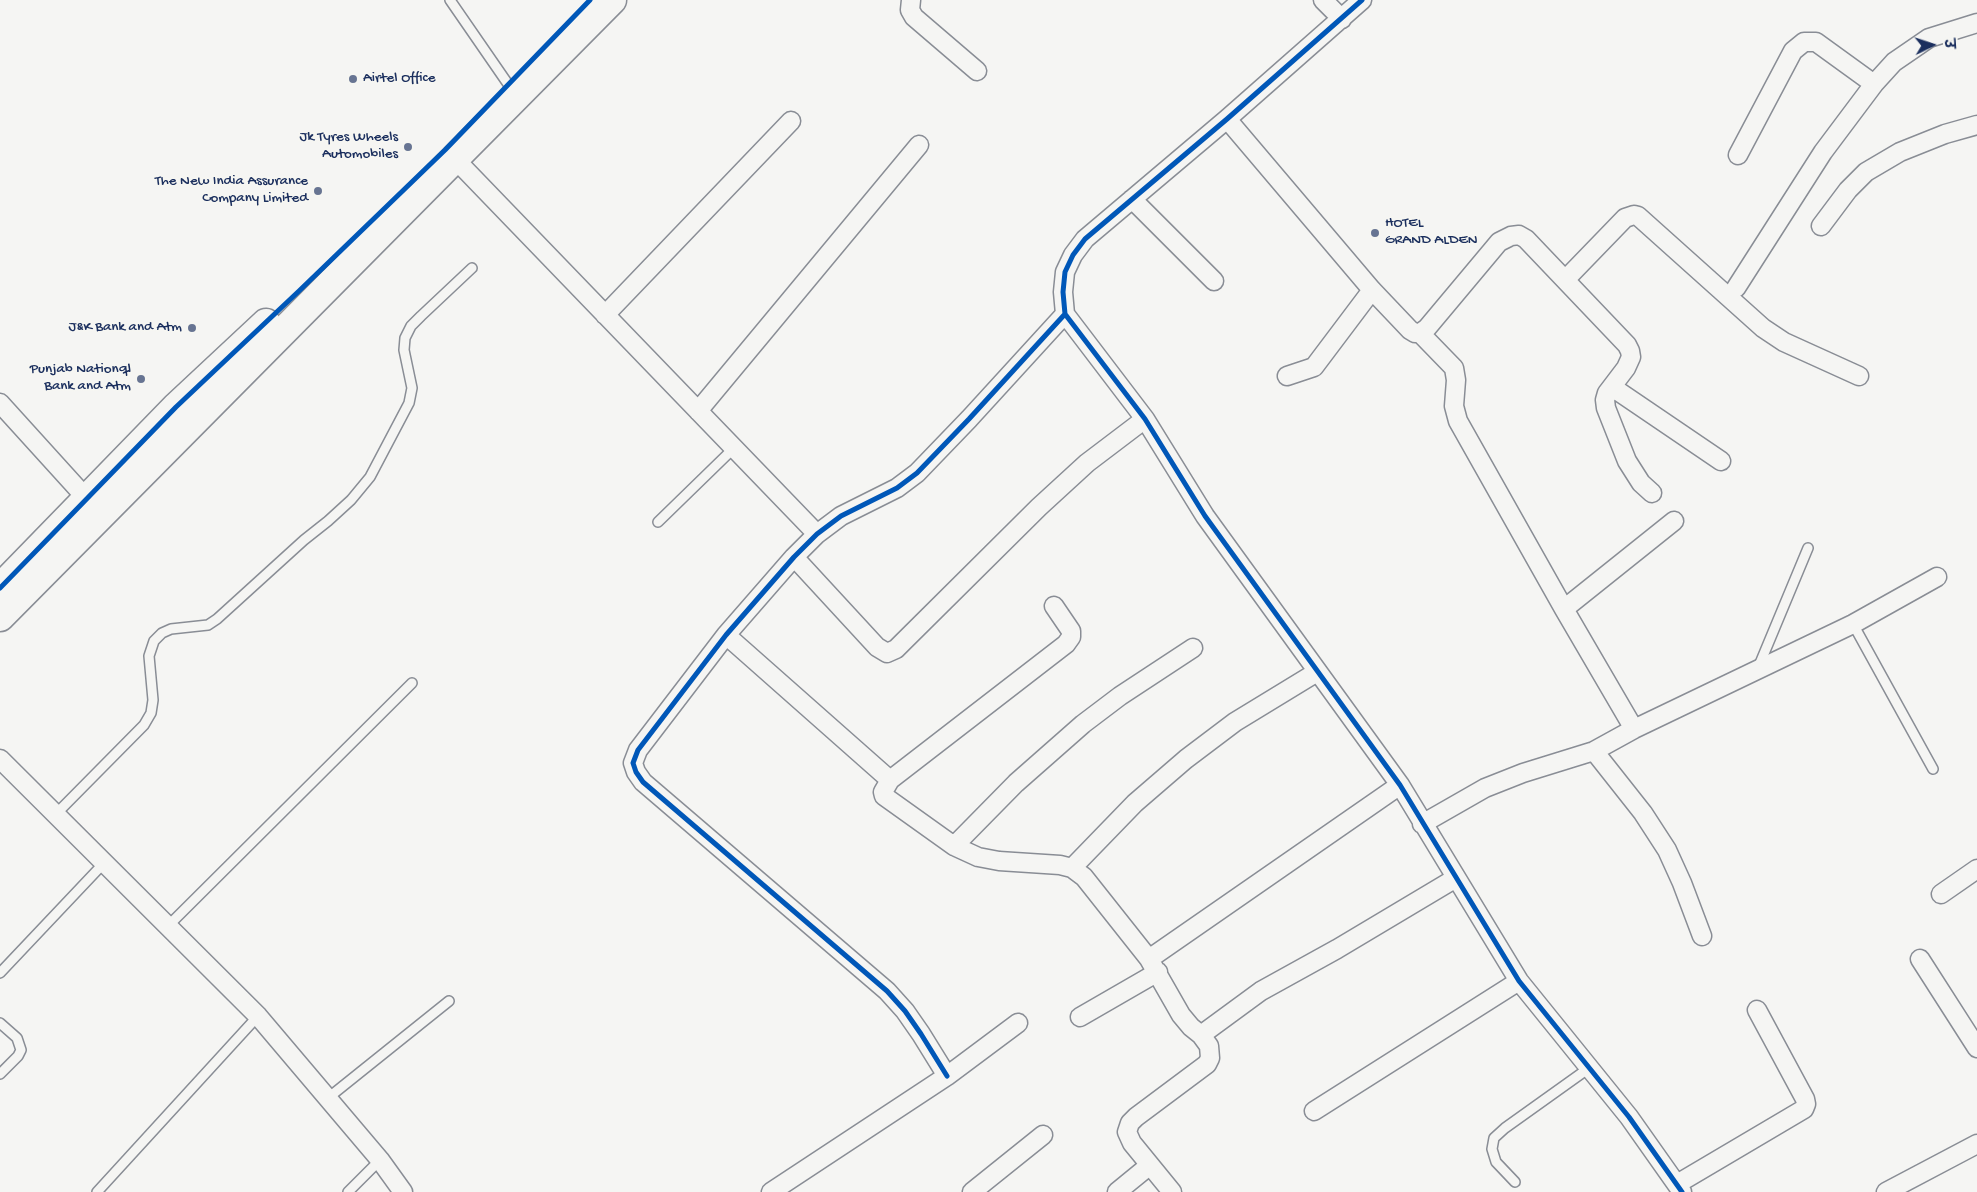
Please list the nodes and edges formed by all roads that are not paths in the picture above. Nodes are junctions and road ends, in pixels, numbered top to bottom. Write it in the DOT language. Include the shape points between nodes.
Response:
graph roads {
  1 [pos="450,0"];
  2 [pos="590,0"];
  3 [pos="612,0"];
  4 [pos="911,0"];
  5 [pos="1323,0"];
  6 [pos="1362,0"];
  7 [pos="1342,19"];
  8 [pos="1977,23"];
  9 [pos="977,71"];
  10 [pos="508,84"];
  11 [pos="1874,84"];
  12 [pos="1227,119"];
  13 [pos="791,121"];
  14 [pos="1977,125"];
  15 [pos="919,145"];
  16 [pos="1738,155"];
  17 [pos="455,160"];
  18 [pos="1132,199"];
  19 [pos="1821,226"];
  20 [pos="472,268"];
  21 [pos="1565,280"];
  22 [pos="1214,281"];
  23 [pos="1736,288"];
  24 [pos="1372,290"];
  25 [pos="1066,314"];
  26 [pos="605,315"];
  27 [pos="1420,333"];
  28 [pos="1287,376"];
  29 [pos="1859,376"];
  30 [pos="1612,387"];
  31 [pos="2,411"];
  32 [pos="698,411"];
  33 [pos="1145,420"];
  34 [pos="734,448"];
  35 [pos="1721,461"];
  36 [pos="1652,493"];
  37 [pos="87,499"];
  38 [pos="1674,521"];
  39 [pos="658,522"];
  40 [pos="817,534"];
  41 [pos="1808,548"];
  42 [pos="794,557"];
  43 [pos="1936,577"];
  44 [pos="0,588"];
  45 [pos="1054,606"];
  46 [pos="1564,609"];
  47 [pos="0,617"];
  48 [pos="1853,624"];
  49 [pos="726,636"];
  50 [pos="1193,648"];
  51 [pos="1757,670"];
  52 [pos="1317,672"];
  53 [pos="412,683"];
  54 [pos="1634,729"];
  55 [pos="1594,751"];
  56 [pos="0,759"];
  57 [pos="1933,769"];
  58 [pos="890,780"];
  59 [pos="1400,786"];
  60 [pos="56,814"];
  61 [pos="1422,824"];
  62 [pos="954,846"];
  63 [pos="104,863"];
  64 [pos="1072,868"];
  65 [pos="1977,869"];
  66 [pos="1456,878"];
  67 [pos="1941,894"];
  68 [pos="168,926"];
  69 [pos="1702,936"];
  70 [pos="1920,959"];
  71 [pos="1154,966"];
  72 [pos="0,973"];
  73 [pos="1519,981"];
  74 [pos="450,1002"];
  75 [pos="1757,1010"];
  76 [pos="258,1016"];
  77 [pos="1080,1017"];
  78 [pos="1018,1023"];
  79 [pos="0,1024"];
  80 [pos="1201,1035"];
  81 [pos="1977,1048"];
  82 [pos="1589,1068"];
  83 [pos="0,1074"];
  84 [pos="947,1076"];
  85 [pos="328,1098"];
  86 [pos="1314,1111"];
  87 [pos="1043,1135"];
  88 [pos="1977,1144"];
  89 [pos="380,1160"];
  90 [pos="1150,1165"];
  91 [pos="1515,1182"];
  92 [pos="1680,1188"];
  93 [pos="97,1192"];
  94 [pos="348,1192"];
  95 [pos="403,1192"];
  96 [pos="771,1192"];
  97 [pos="972,1192"];
  98 [pos="1117,1192"];
  99 [pos="1172,1192"];
  100 [pos="1886,1192"];
  1 -- 10 [label="lane"];
  2 -- 10 [label="highway"];
  3 -- 17 [label="highway"];
  4 -- 9 [label="street" via="910,10 914,17"];
  5 -- 7 [label="street"];
  6 -- 7 [label="street"];
  7 -- 12 [label="street"];
  8 -- 11 [label="street" via="1929,38 1894,62"];
  10 -- 37 [label="highway" via="375,218 176,407"];
  11 -- 16 [label="street" via="1816,42 1804,42 1793,51"];
  11 -- 23 [label="street" via="1823,152"];
  12 -- 18 [label="street"];
  12 -- 24 [label="street"];
  13 -- 26 [label="street"];
  14 -- 19 [label="street" via="1900,152 1866,172"];
  15 -- 32 [label="street"];
  17 -- 26 [label="street"];
  17 -- 47 [label="highway"];
  18 -- 22 [label="street"];
  18 -- 25 [label="street" via="1085,239 1073,256 1065,272"];
  20 -- 60 [label="lane" via="421,316 405,338 404,350 412,388 409,403 370,477 351,500 216,619 208,625 171,629 154,641 150,656 151,713 144,725"];
  21 -- 27 [label="street" via="1526,239 1519,235 1505,238"];
  21 -- 29 [label="street" via="1625,218 1638,216 1763,328 1790,345"];
  21 -- 30 [label="street" via="1630,351 1626,368"];
  24 -- 27 [label="street" via="1410,330"];
  24 -- 28 [label="street" via="1314,367"];
  25 -- 33 [label="street"];
  25 -- 40 [label="street" via="917,473 897,488 841,516"];
  26 -- 32 [label="street"];
  27 -- 46 [label="street" via="1454,368 1454,406 1458,421"];
  30 -- 35 [label="street"];
  30 -- 36 [label="street" via="1605,400 1608,416 1631,468"];
  31 -- 37 [label="street"];
  32 -- 34 [label="street"];
  33 -- 42 [label="street" via="1087,463 902,644 887,653 877,647"];
  33 -- 52 [label="street" via="1205,516"];
  34 -- 39 [label="lane"];
  34 -- 40 [label="street"];
  37 -- 44 [label="highway"];
  38 -- 46 [label="street"];
  40 -- 42 [label="street"];
  41 -- 51 [label="lane"];
  42 -- 49 [label="street"];
  43 -- 48 [label="street"];
  45 -- 58 [label="street" via="1071,631 1066,644"];
  46 -- 54 [label="street"];
  48 -- 51 [label="street"];
  48 -- 57 [label="lane"];
  49 -- 58 [label="street"];
  49 -- 84 [label="street" via="638,750 633,763 636,772 643,782 887,991 905,1011"];
  50 -- 62 [label="street" via="1083,724 1016,783"];
  51 -- 54 [label="street"];
  52 -- 59 [label="street"];
  52 -- 64 [label="street" via="1235,722 1186,759 1135,803"];
  53 -- 68 [label="lane"];
  54 -- 55 [label="street"];
  55 -- 61 [label="street" via="1485,788"];
  55 -- 69 [label="street" via="1643,813 1667,850"];
  56 -- 60 [label="street"];
  58 -- 62 [label="street" via="884,796"];
  59 -- 61 [label="street"];
  59 -- 71 [label="street"];
  60 -- 63 [label="street"];
  61 -- 66 [label="street"];
  62 -- 64 [label="street" via="992,860"];
  63 -- 68 [label="street"];
  63 -- 72 [label="lane"];
  64 -- 71 [label="street" via="1084,877"];
  65 -- 67 [label="street"];
  66 -- 73 [label="street"];
  66 -- 80 [label="street" via="1261,991"];
  68 -- 76 [label="street"];
  70 -- 81 [label="street"];
  71 -- 77 [label="street"];
  71 -- 80 [label="street" via="1181,1015"];
  73 -- 82 [label="street"];
  73 -- 86 [label="street"];
  74 -- 85 [label="lane"];
  75 -- 92 [label="street" via="1805,1099 1804,1109"];
  76 -- 85 [label="street"];
  76 -- 93 [label="lane"];
  78 -- 84 [label="street"];
  79 -- 83 [label="lane" via="21,1045 18,1056"];
  80 -- 90 [label="street" via="1209,1046 1207,1064 1130,1123 1127,1132 1132,1143"];
  82 -- 91 [label="lane" via="1494,1138 1492,1149 1496,1162"];
  82 -- 92 [label="street"];
  84 -- 96 [label="street"];
  85 -- 89 [label="street"];
  87 -- 97 [label="street"];
  88 -- 100 [label="street"];
  89 -- 94 [label="lane"];
  89 -- 95 [label="street"];
  90 -- 98 [label="street"];
  90 -- 99 [label="street"];
}
